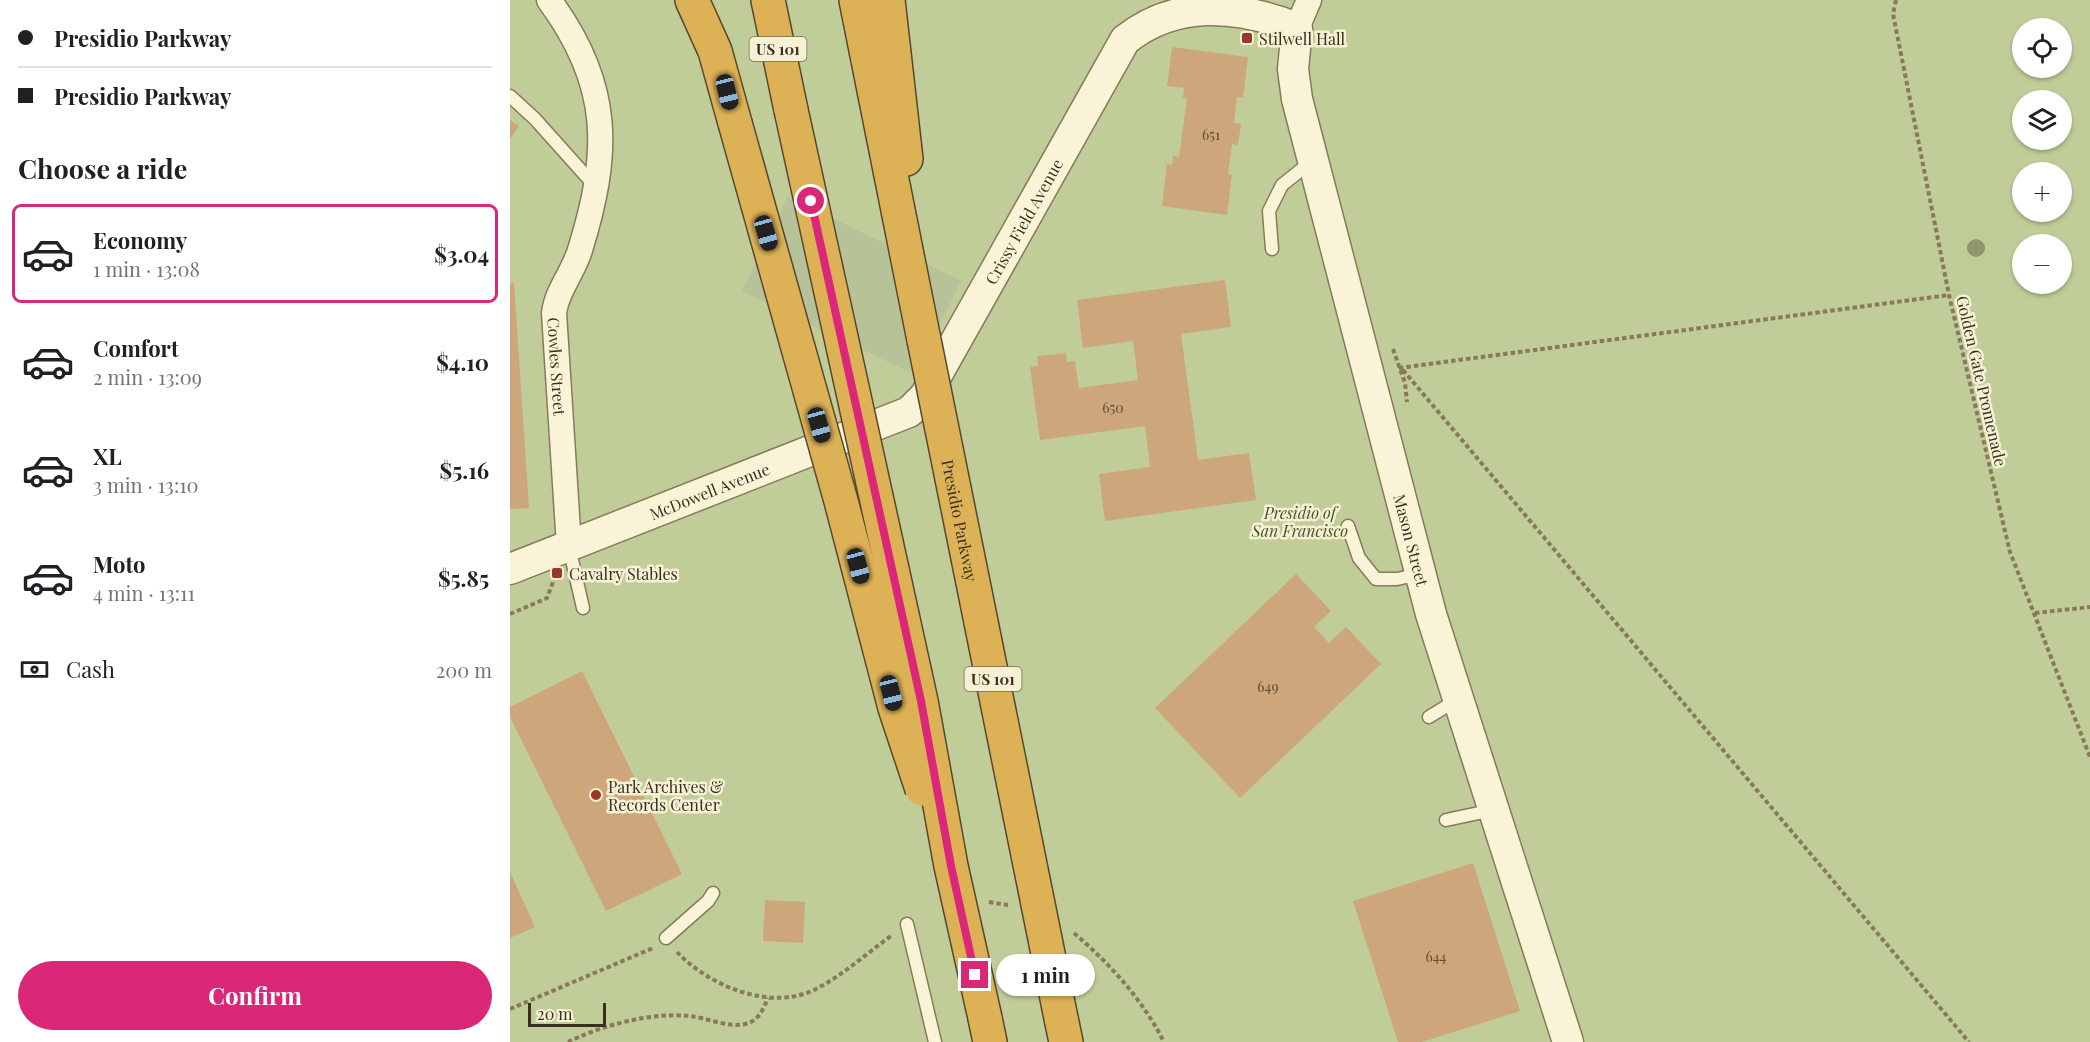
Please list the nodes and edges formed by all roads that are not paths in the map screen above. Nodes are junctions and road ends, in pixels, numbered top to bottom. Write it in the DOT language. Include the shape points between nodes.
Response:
graph roads {
  1 [pos="549,0"];
  2 [pos="692,0"];
  3 [pos="768,0"];
  4 [pos="856,0"];
  5 [pos="888,0"];
  6 [pos="1309,0"];
  7 [pos="1297,28"];
  8 [pos="510,96"];
  9 [pos="1313,161"];
  10 [pos="597,189"];
  11 [pos="1272,249"];
  12 [pos="924,340"];
  13 [pos="909,412"];
  14 [pos="1348,526"];
  15 [pos="569,546"];
  16 [pos="510,569"];
  17 [pos="1420,574"];
  18 [pos="583,608"];
  19 [pos="1458,699"];
  20 [pos="1430,717"];
  21 [pos="1493,810"];
  22 [pos="1446,820"];
  23 [pos="951,866"];
  24 [pos="713,893"];
  25 [pos="907,924"];
  26 [pos="666,938"];
  27 [pos="987,1030"];
  28 [pos="1064,1030"];
  29 [pos="1565,1041"];
  30 [pos="934,1042"];
  1 -- 10 [label="street, Cowles Street" via="574,38 593,85 602,135"];
  2 -- 23 [label="highway, bridge" via="710,36 719,66 905,743"];
  3 -- 23 [label="highway, US 101, bridge" via="921,701"];
  4 -- 12 [label="highway, Presidio Parkway / US 101"];
  5 -- 12 [label="highway"];
  6 -- 7 [label="street, Mason Street"];
  7 -- 9 [label="street, Mason Street" via="1294,84"];
  7 -- 13 [label="street, Crissy Field Avenue" via="1222,1 1197,0 1166,6 1135,27 925,396"];
  8 -- 10 [label="lane"];
  9 -- 11 [label="lane" via="1282,185 1269,211"];
  9 -- 17 [label="street, Mason Street"];
  10 -- 15 [label="street, Cowles Street" via="579,253 560,289 554,313"];
  12 -- 28 [label="highway, Presidio Parkway / US 101, bridge"];
  13 -- 15 [label="street, McDowell Avenue"];
  14 -- 17 [label="lane" via="1359,558 1376,579"];
  15 -- 16 [label="street, McDowell Avenue"];
  15 -- 18 [label="lane, Cowles Street"];
  17 -- 19 [label="street, Mason Street"];
  19 -- 20 [label="lane"];
  19 -- 21 [label="street, Mason Street"];
  21 -- 22 [label="lane"];
  21 -- 29 [label="street, Mason Street"];
  23 -- 27 [label="highway, US 101, bridge"];
  24 -- 26 [label="lane"];
  25 -- 30 [label="lane"];
}
